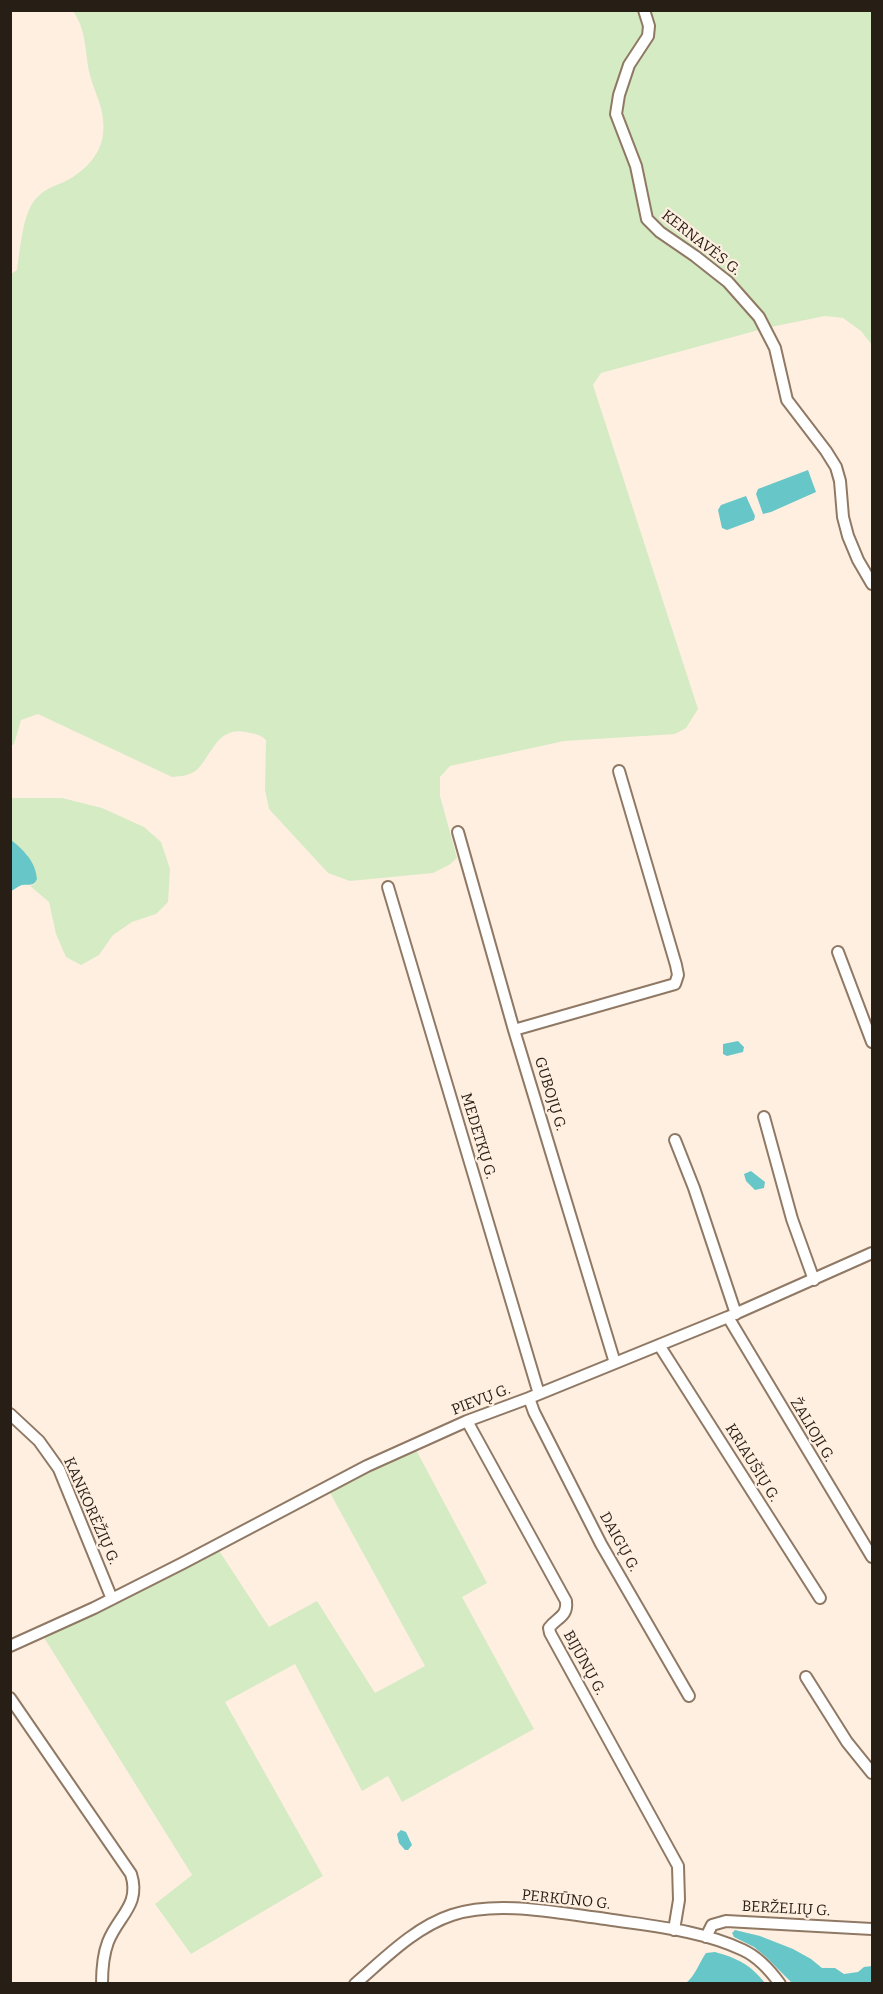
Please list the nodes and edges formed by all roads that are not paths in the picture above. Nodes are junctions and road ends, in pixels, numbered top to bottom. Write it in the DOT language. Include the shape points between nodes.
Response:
graph roads {
  1 [pos="644,10"];
  2 [pos="873,584"];
  3 [pos="619,771"];
  4 [pos="458,832"];
  5 [pos="388,887"];
  6 [pos="838,952"];
  7 [pos="514,1030"];
  8 [pos="873,1042"];
  9 [pos="764,1117"];
  10 [pos="675,1140"];
  11 [pos="873,1253"];
  12 [pos="814,1280"];
  13 [pos="732,1315"];
  14 [pos="659,1345"];
  15 [pos="615,1363"];
  16 [pos="534,1396"];
  17 [pos="10,1414"];
  18 [pos="467,1421"];
  19 [pos="873,1557"];
  20 [pos="820,1598"];
  21 [pos="112,1599"];
  22 [pos="10,1646"];
  23 [pos="806,1677"];
  24 [pos="689,1696"];
  25 [pos="10,1698"];
  26 [pos="873,1773"];
  27 [pos="873,1929"];
  28 [pos="674,1930"];
  29 [pos="706,1936"];
  30 [pos="102,1983"];
  31 [pos="355,1983"];
  32 [pos="780,1983"];
  1 -- 2 [label="street, KERNAVĖS G." via="648,36 629,65 616,114 636,166 647,219 728,282 759,317 775,348 787,400 836,467 848,536"];
  3 -- 7 [label="street" via="676,965 675,984"];
  4 -- 7 [label="street, GUBOJŲ G."];
  5 -- 16 [label="street, MEDETKŲ G."];
  6 -- 8 [label="street"];
  7 -- 15 [label="street, GUBOJŲ G."];
  9 -- 12 [label="street" via="792,1219"];
  10 -- 13 [label="street, ŽALIOJI G." via="694,1188"];
  11 -- 12 [label="street, PIEVŲ G."];
  12 -- 13 [label="street, PIEVŲ G."];
  13 -- 14 [label="street, PIEVŲ G."];
  13 -- 19 [label="street, ŽALIOJI G."];
  14 -- 15 [label="street, PIEVŲ G."];
  14 -- 20 [label="street, KRIAUŠIŲ G."];
  15 -- 16 [label="street, PIEVŲ G."];
  16 -- 18 [label="street, PIEVŲ G."];
  16 -- 24 [label="street, DAIGŲ G." via="534,1413 601,1544"];
  17 -- 21 [label="street, KANKORĖŽIŲ G." via="39,1441 59,1469"];
  18 -- 21 [label="street, PIEVŲ G." via="367,1466"];
  18 -- 28 [label="street, BIJŪNŲ G." via="566,1601 565,1614 552,1624 550,1633 678,1866 679,1900"];
  21 -- 22 [label="street, PIEVŲ G."];
  23 -- 26 [label="street" via="847,1742"];
  25 -- 30 [label="street" via="131,1874 135,1886 133,1898 108,1941"];
  27 -- 29 [label="street, BERŽELIŲ G." via="726,1921 712,1925"];
  28 -- 29 [label="street, PERKŪNO G."];
  28 -- 31 [label="street, PERKŪNO G." via="552,1912 468,1911 431,1924"];
  29 -- 32 [label="street, PERKŪNO G." via="758,1959"];
}
